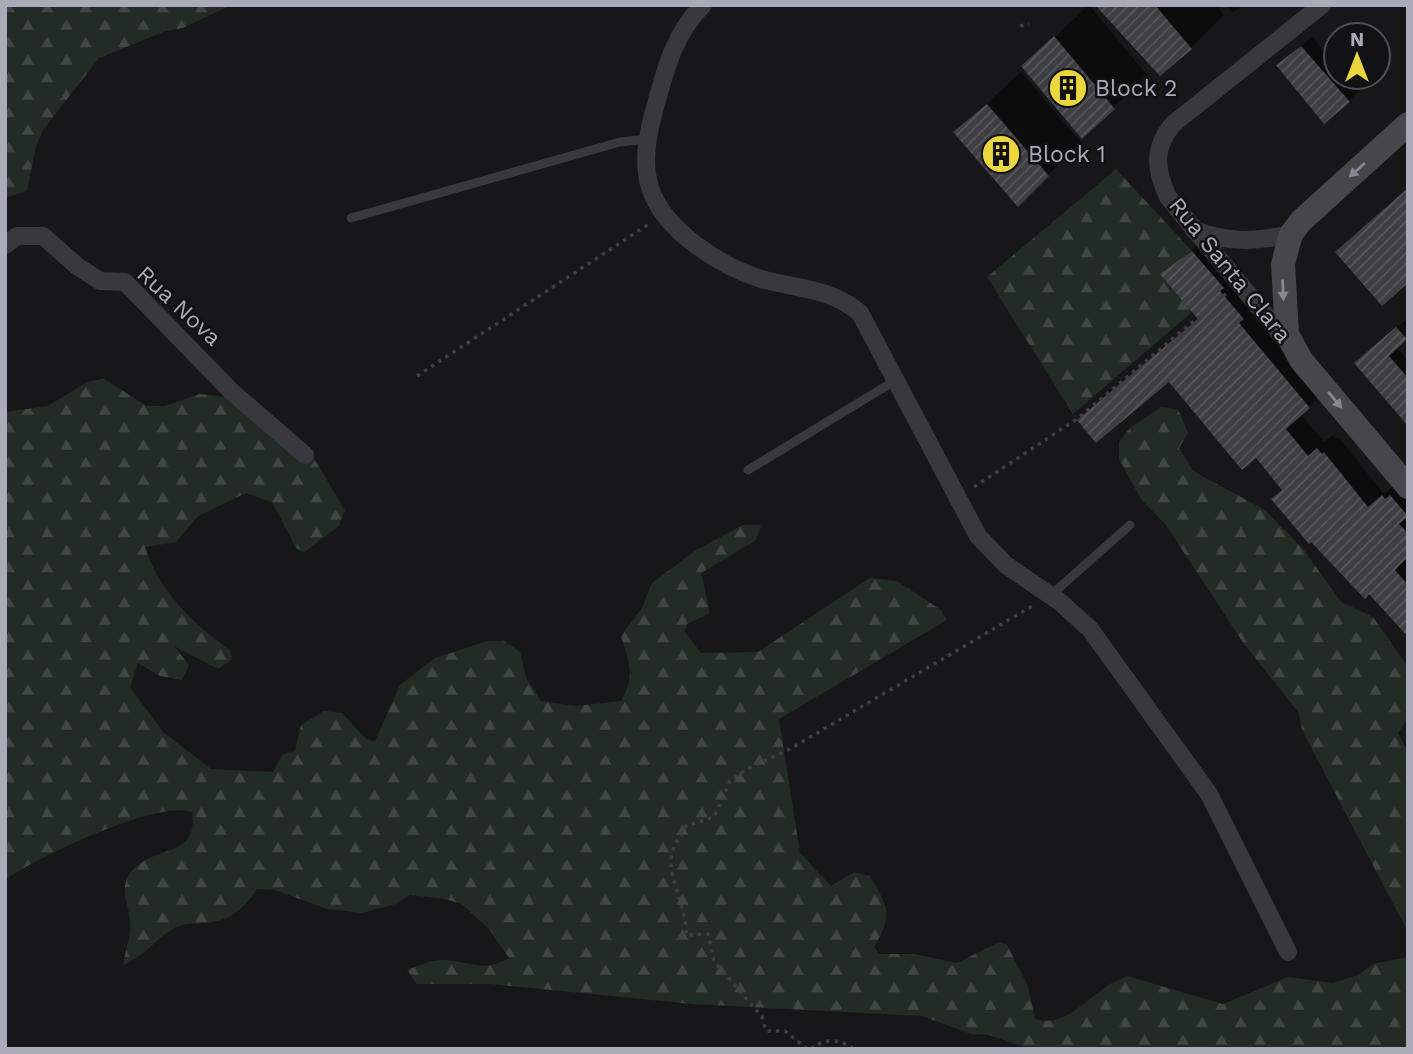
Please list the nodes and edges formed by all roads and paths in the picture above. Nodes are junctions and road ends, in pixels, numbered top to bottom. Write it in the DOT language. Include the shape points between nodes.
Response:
graph roads {
  1 [pos="703,5"];
  2 [pos="1322,5"];
  3 [pos="1029,24"];
  4 [pos="1020,26"];
  5 [pos="1408,124"];
  6 [pos="648,139"];
  7 [pos="663,215"];
  8 [pos="351,218"];
  9 [pos="1194,230"];
  10 [pos="1291,234"];
  11 [pos="5,245"];
  12 [pos="1238,284"];
  13 [pos="1293,347"];
  14 [pos="418,376"];
  15 [pos="896,380"];
  16 [pos="305,455"];
  17 [pos="748,470"];
  18 [pos="1408,487"];
  19 [pos="957,498"];
  20 [pos="1130,525"];
  21 [pos="1051,596"];
  22 [pos="1288,952"];
  23 [pos="809,1049"];
  24 [pos="854,1049"];
  1 -- 6 [label="street" via="674,45"];
  2 -- 9 [label="street, Rua Santa Clara" via="1174,124 1159,143 1159,178"];
  3 -- 4 [label="path"];
  5 -- 10 [label="main road, one-way"];
  6 -- 7 [label="street" via="645,171"];
  6 -- 8 [label="lane" via="620,142"];
  7 -- 14 [label="path"];
  7 -- 15 [label="street" via="705,251 748,275 826,291 848,302 860,313"];
  9 -- 10 [label="street" via="1239,241"];
  9 -- 12 [label="street, Rua Santa Clara"];
  10 -- 13 [label="main road, one-way" via="1284,252 1283,290 1287,334"];
  11 -- 16 [label="street, Rua Nova" via="17,236 43,236 100,281 125,282 232,392"];
  12 -- 13 [label="street, Rua Santa Clara"];
  12 -- 19 [label="path" via="1077,419"];
  13 -- 18 [label="main road, Rua Santa Clara, one-way"];
  15 -- 17 [label="lane"];
  15 -- 19 [label="street"];
  19 -- 21 [label="street" via="991,551"];
  20 -- 21 [label="lane"];
  21 -- 22 [label="street" via="1090,629 1196,774"];
  21 -- 23 [label="path" via="790,749 749,768 730,781 715,817 686,825 672,852 674,887 687,917 686,935 708,934 715,961 762,1017 766,1031 785,1031"];
  23 -- 24 [label="path" via="821,1041 840,1040"];
}
